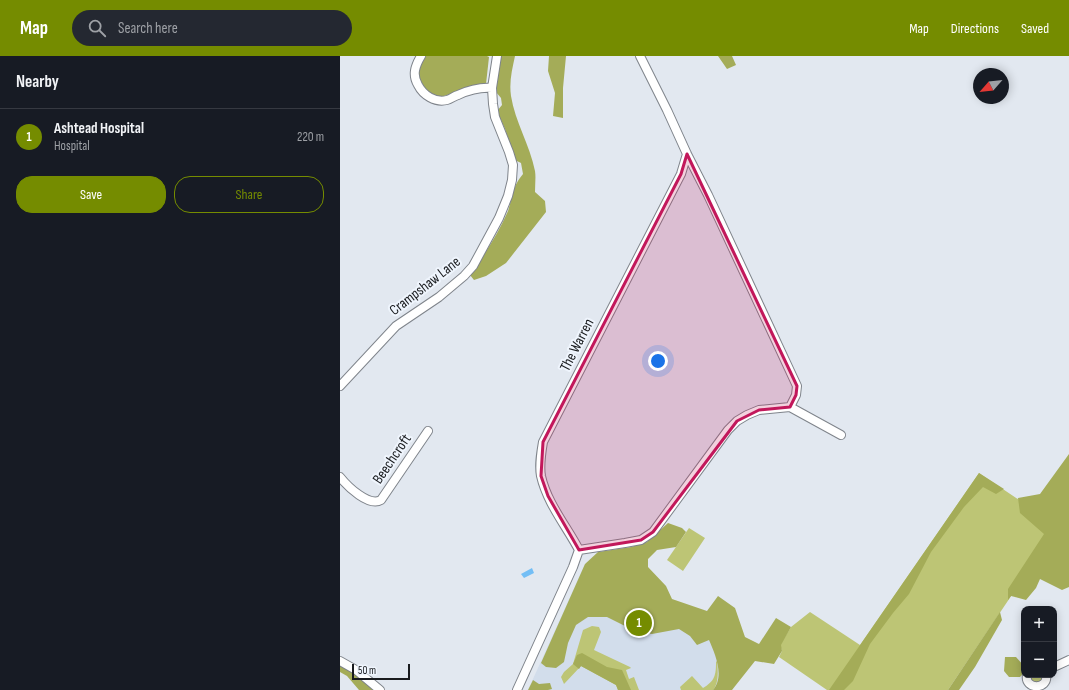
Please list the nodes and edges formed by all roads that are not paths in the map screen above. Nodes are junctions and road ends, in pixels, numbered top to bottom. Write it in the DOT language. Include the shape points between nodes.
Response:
graph roads {
  1 [pos="421,56"];
  2 [pos="497,56"];
  3 [pos="640,56"];
  4 [pos="492,88"];
  5 [pos="687,154"];
  6 [pos="340,386"];
  7 [pos="790,407"];
  8 [pos="428,431"];
  9 [pos="841,435"];
  10 [pos="340,477"];
  11 [pos="579,550"];
  12 [pos="1069,660"];
  13 [pos="340,661"];
  14 [pos="1057,666"];
  15 [pos="1027,678"];
  16 [pos="1047,678"];
  17 [pos="380,690"];
  18 [pos="517,690"];
  1 -- 4 [label="street" via="414,70 414,77 422,92 429,97 438,101 447,100 474,89"];
  2 -- 4 [label="street, Crampshaw Lane"];
  3 -- 5 [label="street"];
  4 -- 6 [label="street, Crampshaw Lane" via="496,117 513,166 508,196 499,218 473,266 464,276 439,297 396,326"];
  5 -- 7 [label="street" via="712,202 796,386 796,395"];
  5 -- 11 [label="street, The Warren" via="681,174 543,442 541,476 548,496"];
  7 -- 9 [label="street"];
  7 -- 11 [label="street" via="759,410 747,415 728,430 653,532 641,540"];
  8 -- 10 [label="street, Beechcroft" via="381,500 373,502 366,499"];
  11 -- 18 [label="street"];
  12 -- 14 [label="street"];
  13 -- 17 [label="street" via="356,670"];
  15 -- 16 [label="street" via="1028,684 1036,689 1044,685"];
}
